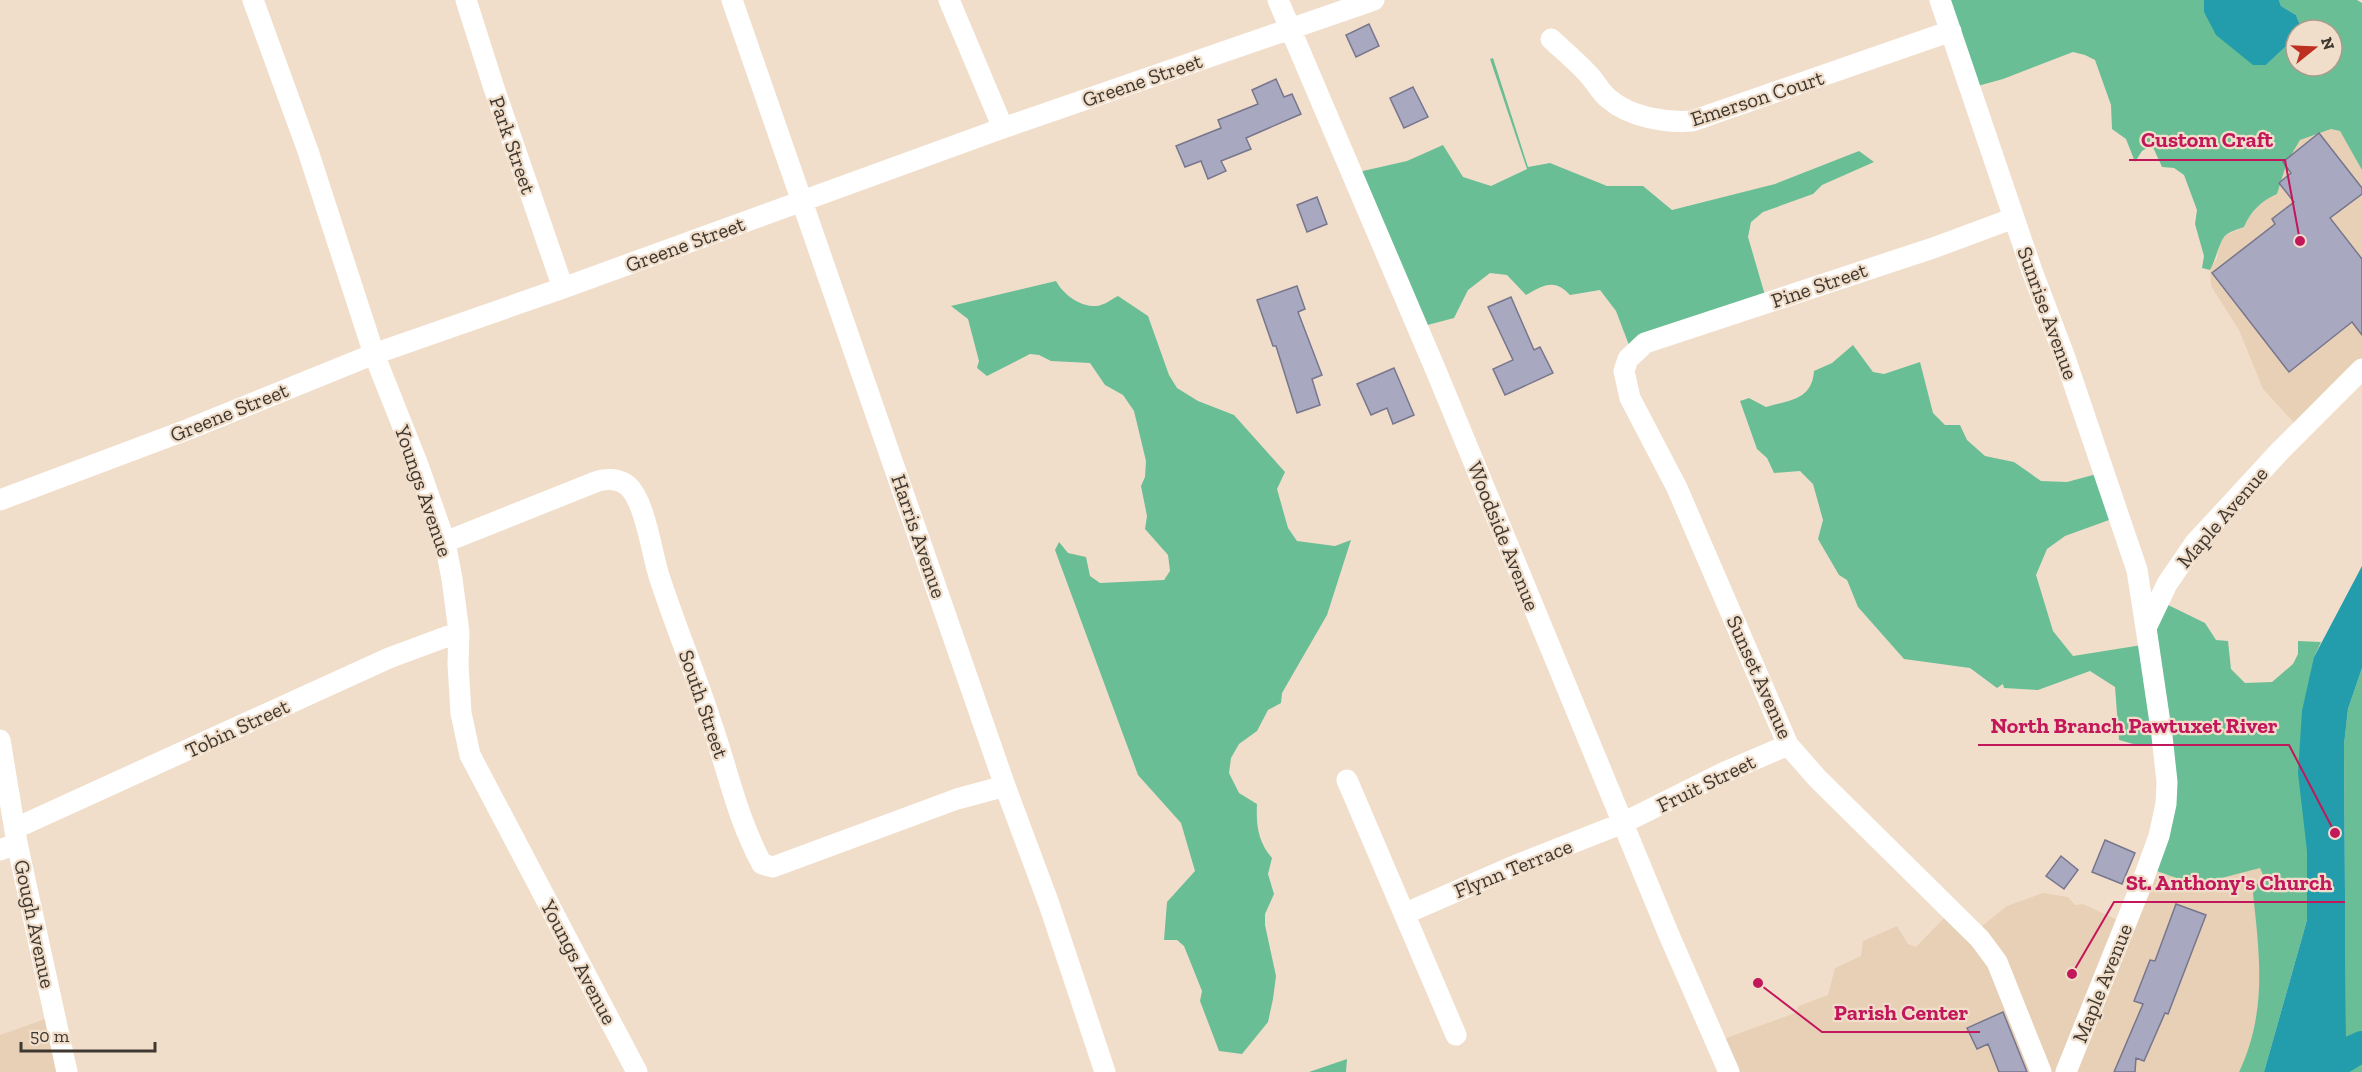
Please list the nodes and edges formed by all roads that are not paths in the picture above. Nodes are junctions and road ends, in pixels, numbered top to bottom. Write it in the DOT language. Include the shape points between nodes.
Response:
graph roads {
  1 [pos="253,0"];
  2 [pos="466,0"];
  3 [pos="732,0"];
  4 [pos="949,0"];
  5 [pos="1278,0"];
  6 [pos="1374,0"];
  7 [pos="1941,0"];
  8 [pos="1290,30"];
  9 [pos="1951,31"];
  10 [pos="1551,39"];
  11 [pos="1003,128"];
  12 [pos="803,200"];
  13 [pos="2014,218"];
  14 [pos="563,288"];
  15 [pos="374,354"];
  16 [pos="1628,359"];
  17 [pos="2362,369"];
  18 [pos="0,500"];
  19 [pos="445,542"];
  20 [pos="2146,628"];
  21 [pos="459,632"];
  22 [pos="0,740"];
  23 [pos="1788,744"];
  24 [pos="1347,780"];
  25 [pos="1005,786"];
  26 [pos="1623,823"];
  27 [pos="11,840"];
  28 [pos="1404,914"];
  29 [pos="1456,1035"];
  30 [pos="67,1072"];
  31 [pos="638,1072"];
  32 [pos="1106,1072"];
  33 [pos="1729,1072"];
  34 [pos="2041,1072"];
  35 [pos="2066,1072"];
  1 -- 15 [label="street, Youngs Avenue" via="308,151"];
  2 -- 14 [label="street, Park Street"];
  3 -- 12 [label="street, Harris Avenue"];
  4 -- 11 [label="street"];
  5 -- 8 [label="street, Woodside Avenue"];
  6 -- 8 [label="street, Greene Street"];
  7 -- 9 [label="street, Sunrise Avenue"];
  8 -- 11 [label="street, Greene Street"];
  8 -- 26 [label="street, Woodside Avenue"];
  9 -- 10 [label="street, Emerson Court" via="1692,121 1672,123 1643,117 1611,101"];
  9 -- 13 [label="street, Sunrise Avenue"];
  11 -- 12 [label="street, Greene Street"];
  12 -- 14 [label="street, Greene Street"];
  12 -- 25 [label="street, Harris Avenue"];
  13 -- 16 [label="street, Pine Street" via="1645,343"];
  13 -- 20 [label="street, Sunrise Avenue" via="2137,570"];
  14 -- 15 [label="street, Greene Street"];
  15 -- 18 [label="street, Greene Street"];
  15 -- 19 [label="street, Youngs Avenue"];
  16 -- 23 [label="street, Sunset Avenue" via="1624,371 1630,398 1677,488"];
  17 -- 20 [label="street, Maple Avenue" via="2195,543 2167,584"];
  19 -- 21 [label="street, Youngs Avenue"];
  19 -- 25 [label="street, South Street" via="598,481 606,479 628,486 637,499 658,574 712,724 744,829 762,864 773,867 957,799"];
  20 -- 35 [label="street, Maple Avenue" via="2162,736 2166,804 2159,837"];
  21 -- 27 [label="street, Tobin Street" via="389,658"];
  21 -- 31 [label="street, Youngs Avenue" via="461,713 470,755"];
  22 -- 27 [label="street, Gough Avenue"];
  23 -- 26 [label="street, Fruit Street"];
  23 -- 34 [label="street, Sunset Avenue" via="1817,778 1980,939 1997,962"];
  24 -- 28 [label="street"];
  25 -- 32 [label="street, Harris Avenue"];
  26 -- 28 [label="street, Flynn Terrace"];
  26 -- 33 [label="street, Woodside Avenue"];
  27 -- 30 [label="street, Gough Avenue"];
  28 -- 29 [label="street"];
}
